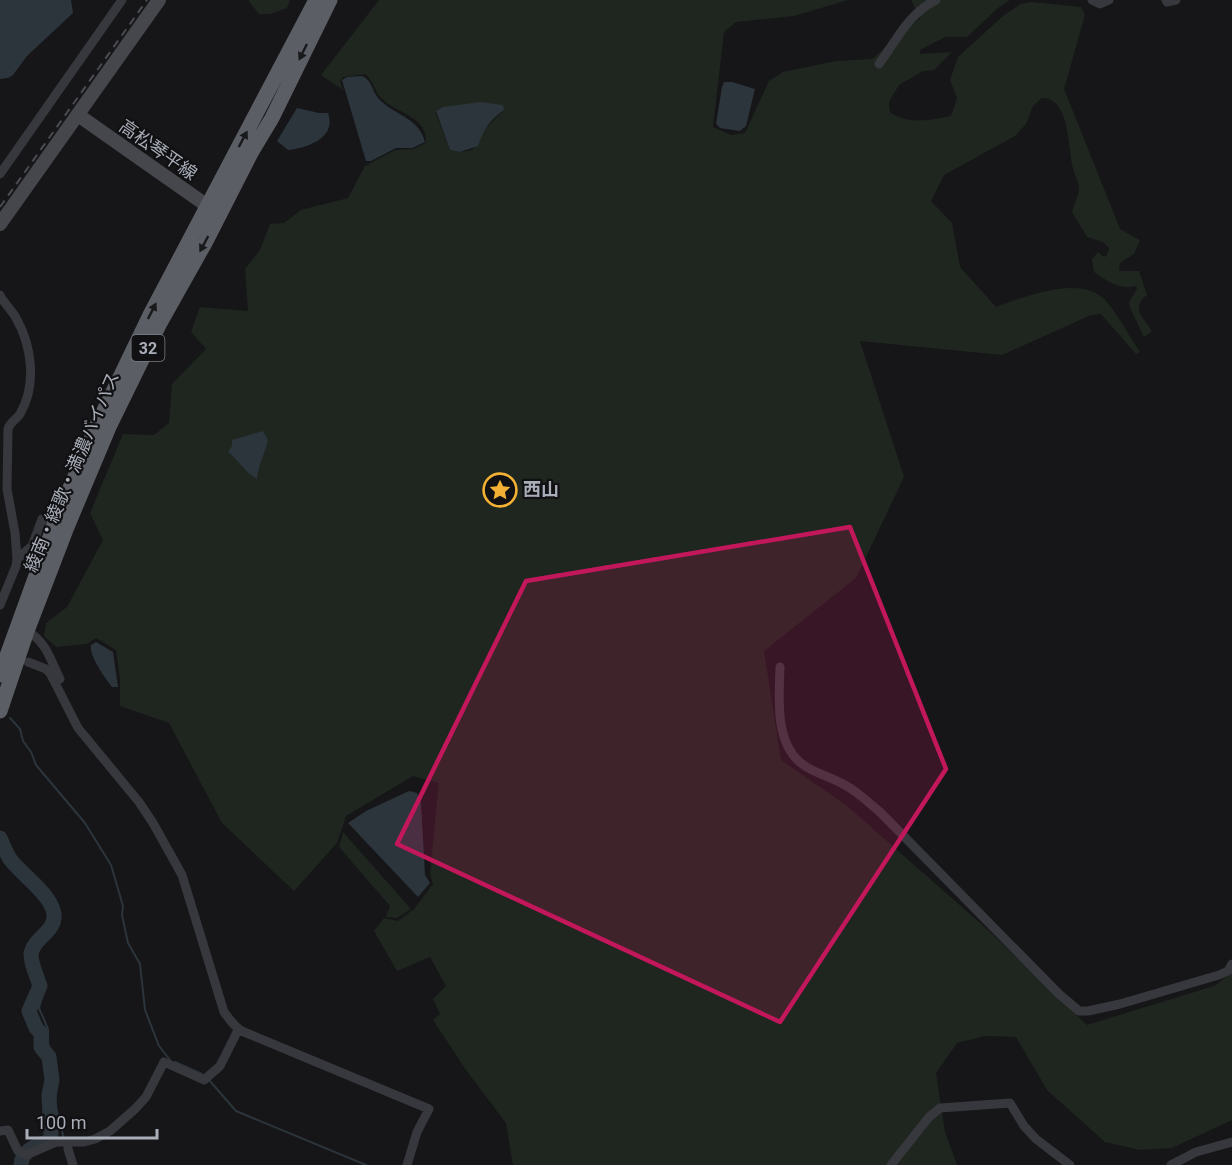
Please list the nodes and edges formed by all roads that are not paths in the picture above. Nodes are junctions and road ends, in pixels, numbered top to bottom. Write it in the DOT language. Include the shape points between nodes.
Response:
graph roads {
  1 [pos="122,0"];
  2 [pos="159,0"];
  3 [pos="316,0"];
  4 [pos="330,0"];
  5 [pos="936,0"];
  6 [pos="1092,0"];
  7 [pos="1109,0"];
  8 [pos="1166,0"];
  9 [pos="1176,0"];
  10 [pos="879,64"];
  11 [pos="78,115"];
  12 [pos="0,174"];
  13 [pos="213,210"];
  14 [pos="0,224"];
  15 [pos="0,295"];
  16 [pos="55,523"];
  17 [pos="17,559"];
  18 [pos="0,605"];
  19 [pos="27,631"];
  20 [pos="28,662"];
  21 [pos="780,667"];
  22 [pos="0,675"];
  23 [pos="60,691"];
  24 [pos="0,711"];
  25 [pos="1232,964"];
  26 [pos="238,1030"];
  27 [pos="0,1131"];
  28 [pos="65,1142"];
  29 [pos="1232,1142"];
  30 [pos="73,1165"];
  31 [pos="406,1165"];
  32 [pos="891,1165"];
  33 [pos="1070,1165"];
  34 [pos="1171,1165"];
  1 -- 12 [label="street"];
  2 -- 11 [label="main road"];
  13 -- 3 [label="highway, 綾南・綾歌・満濃バイパス / 32, one-way"];
  4 -- 13 [label="highway, 綾南・綾歌・満濃バイパス / 32, one-way" via="272,118"];
  5 -- 10 [label="street" via="902,28"];
  6 -- 7 [label="street" via="1100,4"];
  8 -- 9 [label="street"];
  11 -- 13 [label="main road, 高松琴平線"];
  11 -- 14 [label="main road"];
  16 -- 13 [label="highway, 綾南・綾歌・満濃バイパス / 32, one-way" via="150,315"];
  13 -- 19 [label="highway, 綾南・綾歌・満濃バイパス / 32, one-way" via="109,427"];
  15 -- 17 [label="street" via="18,321 30,367 20,414 8,429 7,489"];
  16 -- 17 [label="street" via="42,519 32,546"];
  16 -- 22 [label="highway, 綾南・綾歌・満濃バイパス / 32"];
  17 -- 18 [label="street"];
  19 -- 23 [label="street" via="43,642 63,686"];
  19 -- 24 [label="highway, 綾南・綾歌・満濃バイパス / 32"];
  20 -- 23 [label="street" via="51,673"];
  21 -- 25 [label="street" via="779,711 795,758 843,784 880,812 1079,1011 1120,1004 1219,975"];
  23 -- 26 [label="street" via="78,728 153,823 182,875 224,1012"];
  26 -- 28 [label="street" via="220,1066 204,1080 164,1062 146,1096 110,1131 95,1139"];
  26 -- 31 [label="street" via="429,1108"];
  27 -- 28 [label="street" via="8,1130 24,1155"];
  28 -- 30 [label="street"];
  29 -- 34 [label="street" via="1196,1152"];
  32 -- 33 [label="street" via="940,1108 1011,1103 1036,1139"];
}
